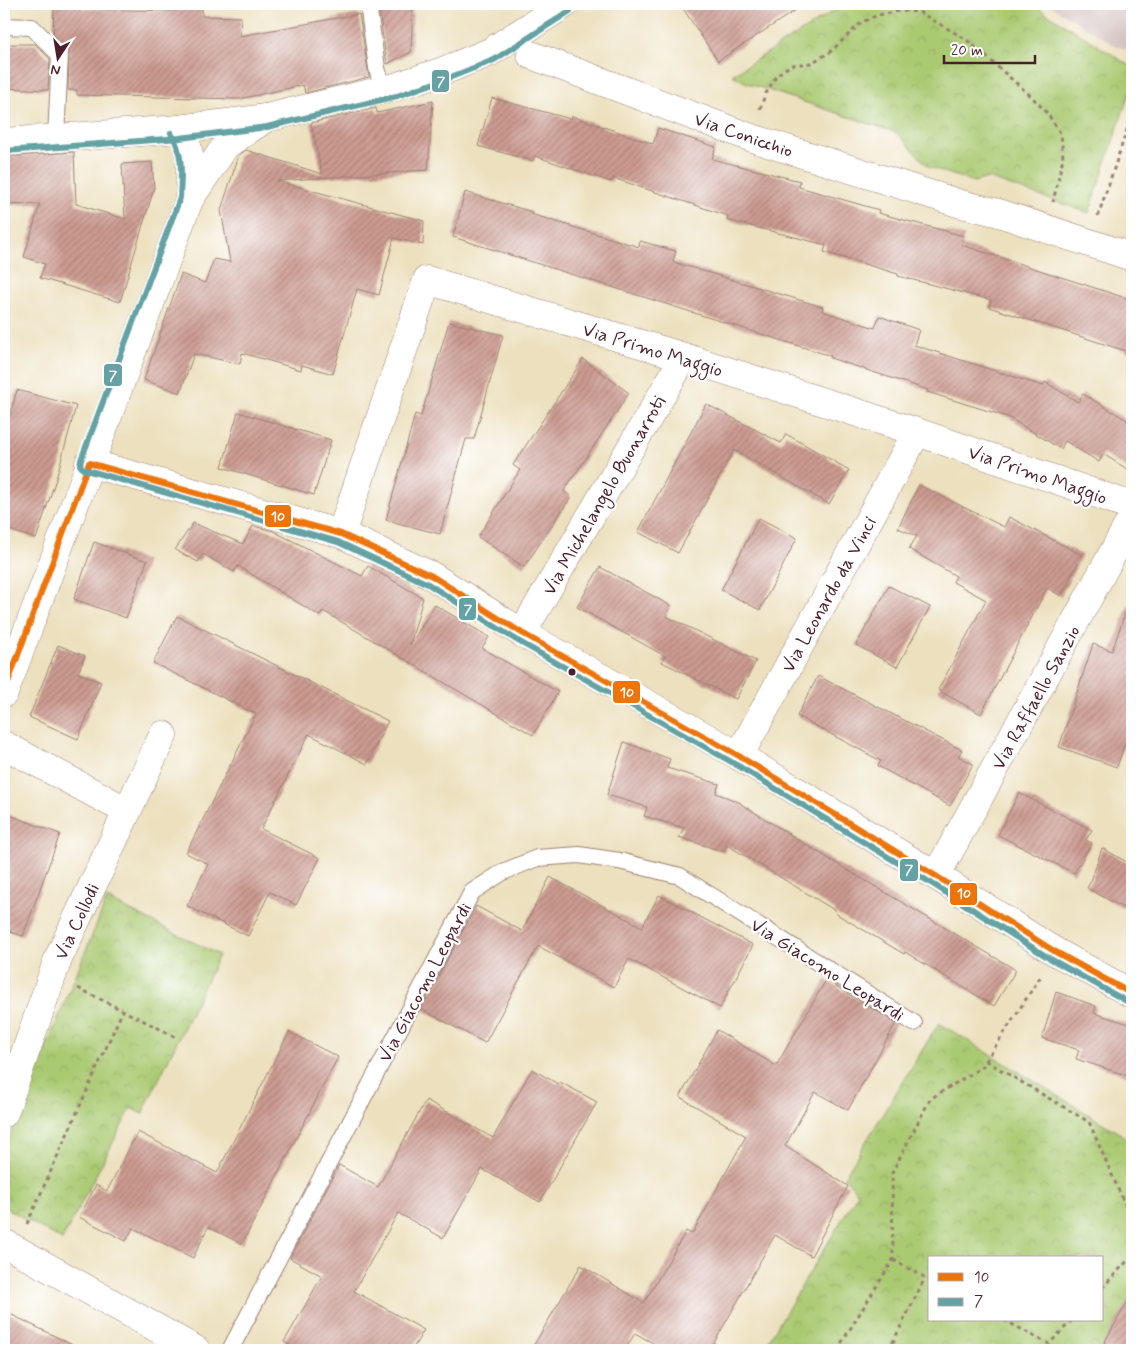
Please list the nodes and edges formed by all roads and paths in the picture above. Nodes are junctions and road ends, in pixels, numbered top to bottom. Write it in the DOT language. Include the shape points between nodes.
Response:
graph roads {
  1 [pos="368,4"];
  2 [pos="565,4"];
  3 [pos="4,26"];
  4 [pos="525,44"];
  5 [pos="383,90"];
  6 [pos="1132,115"];
  7 [pos="266,118"];
  8 [pos="179,129"];
  9 [pos="749,137"];
  10 [pos="56,138"];
  11 [pos="4,142"];
  12 [pos="189,200"];
  13 [pos="1045,229"];
  14 [pos="1089,243"];
  15 [pos="1132,257"];
  16 [pos="684,357"];
  17 [pos="917,432"];
  18 [pos="89,463"];
  19 [pos="1132,506"];
  20 [pos="1132,518"];
  21 [pos="341,534"];
  22 [pos="522,633"];
  23 [pos="5,683"];
  24 [pos="163,735"];
  25 [pos="4,745"];
  26 [pos="738,756"];
  27 [pos="127,812"];
  28 [pos="936,876"];
  29 [pos="1054,951"];
  30 [pos="72,985"];
  31 [pos="1132,994"];
  32 [pos="123,1010"];
  33 [pos="914,1023"];
  34 [pos="176,1037"];
  35 [pos="986,1060"];
  36 [pos="4,1113"];
  37 [pos="29,1221"];
  38 [pos="1132,1221"];
  39 [pos="4,1244"];
  40 [pos="1132,1256"];
  41 [pos="894,1260"];
  42 [pos="925,1278"];
  43 [pos="928,1279"];
  44 [pos="1104,1286"];
  45 [pos="1008,1322"];
  46 [pos="1070,1322"];
  47 [pos="196,1350"];
  48 [pos="230,1350"];
  49 [pos="837,1350"];
  50 [pos="889,1350"];
  1 -- 5 [label="lane"];
  2 -- 4 [label="street"];
  3 -- 10 [label="lane" via="32,27 60,55"];
  4 -- 5 [label="street" via="490,52"];
  4 -- 9 [label="street, Via Conicchio"];
  5 -- 7 [label="street"];
  6 -- 14 [label="path"];
  7 -- 8 [label="street"];
  7 -- 12 [label="street" via="226,145"];
  8 -- 10 [label="street"];
  8 -- 12 [label="street" via="185,138 190,159"];
  9 -- 13 [label="street, Via Conicchio"];
  9 -- 13 [label="path" via="765,95 777,75 791,65 811,63 829,53 862,22 900,11 919,12 966,40 1032,97 1061,134 1063,158"];
  10 -- 11 [label="street"];
  12 -- 18 [label="street"];
  13 -- 14 [label="street, Via Conicchio"];
  14 -- 15 [label="street, Via Conicchio"];
  16 -- 17 [label="street, Via Primo Maggio"];
  16 -- 21 [label="street, Via Primo Maggio" via="427,280"];
  16 -- 22 [label="street, Via Michelangelo Buonarroti"];
  17 -- 19 [label="street, Via Primo Maggio"];
  17 -- 26 [label="street, Via Leonardo da Vinci"];
  18 -- 21 [label="street"];
  18 -- 23 [label="street"];
  20 -- 28 [label="street, Via Raffaello Sanzio"];
  21 -- 22 [label="street" via="432,576"];
  22 -- 26 [label="street"];
  24 -- 27 [label="street, Via Collodi"];
  25 -- 27 [label="street"];
  26 -- 28 [label="street"];
  27 -- 36 [label="street, Via Collodi" via="58,959"];
  28 -- 29 [label="street"];
  29 -- 31 [label="street"];
  29 -- 35 [label="path"];
  30 -- 32 [label="path"];
  32 -- 34 [label="path"];
  32 -- 37 [label="path"];
  33 -- 48 [label="lane, Via Giacomo Leopardi" via="680,876 579,855 537,858 503,872 472,892"];
  35 -- 38 [label="path" via="1089,1122"];
  35 -- 41 [label="path" via="982,1067 930,1099 892,1173"];
  39 -- 47 [label="street"];
  40 -- 44 [label="path"];
  41 -- 42 [label="path"];
  41 -- 49 [label="path"];
  42 -- 43 [label="path"];
  42 -- 50 [label="path"];
  45 -- 46 [label="path" via="1049,1344"];
}
